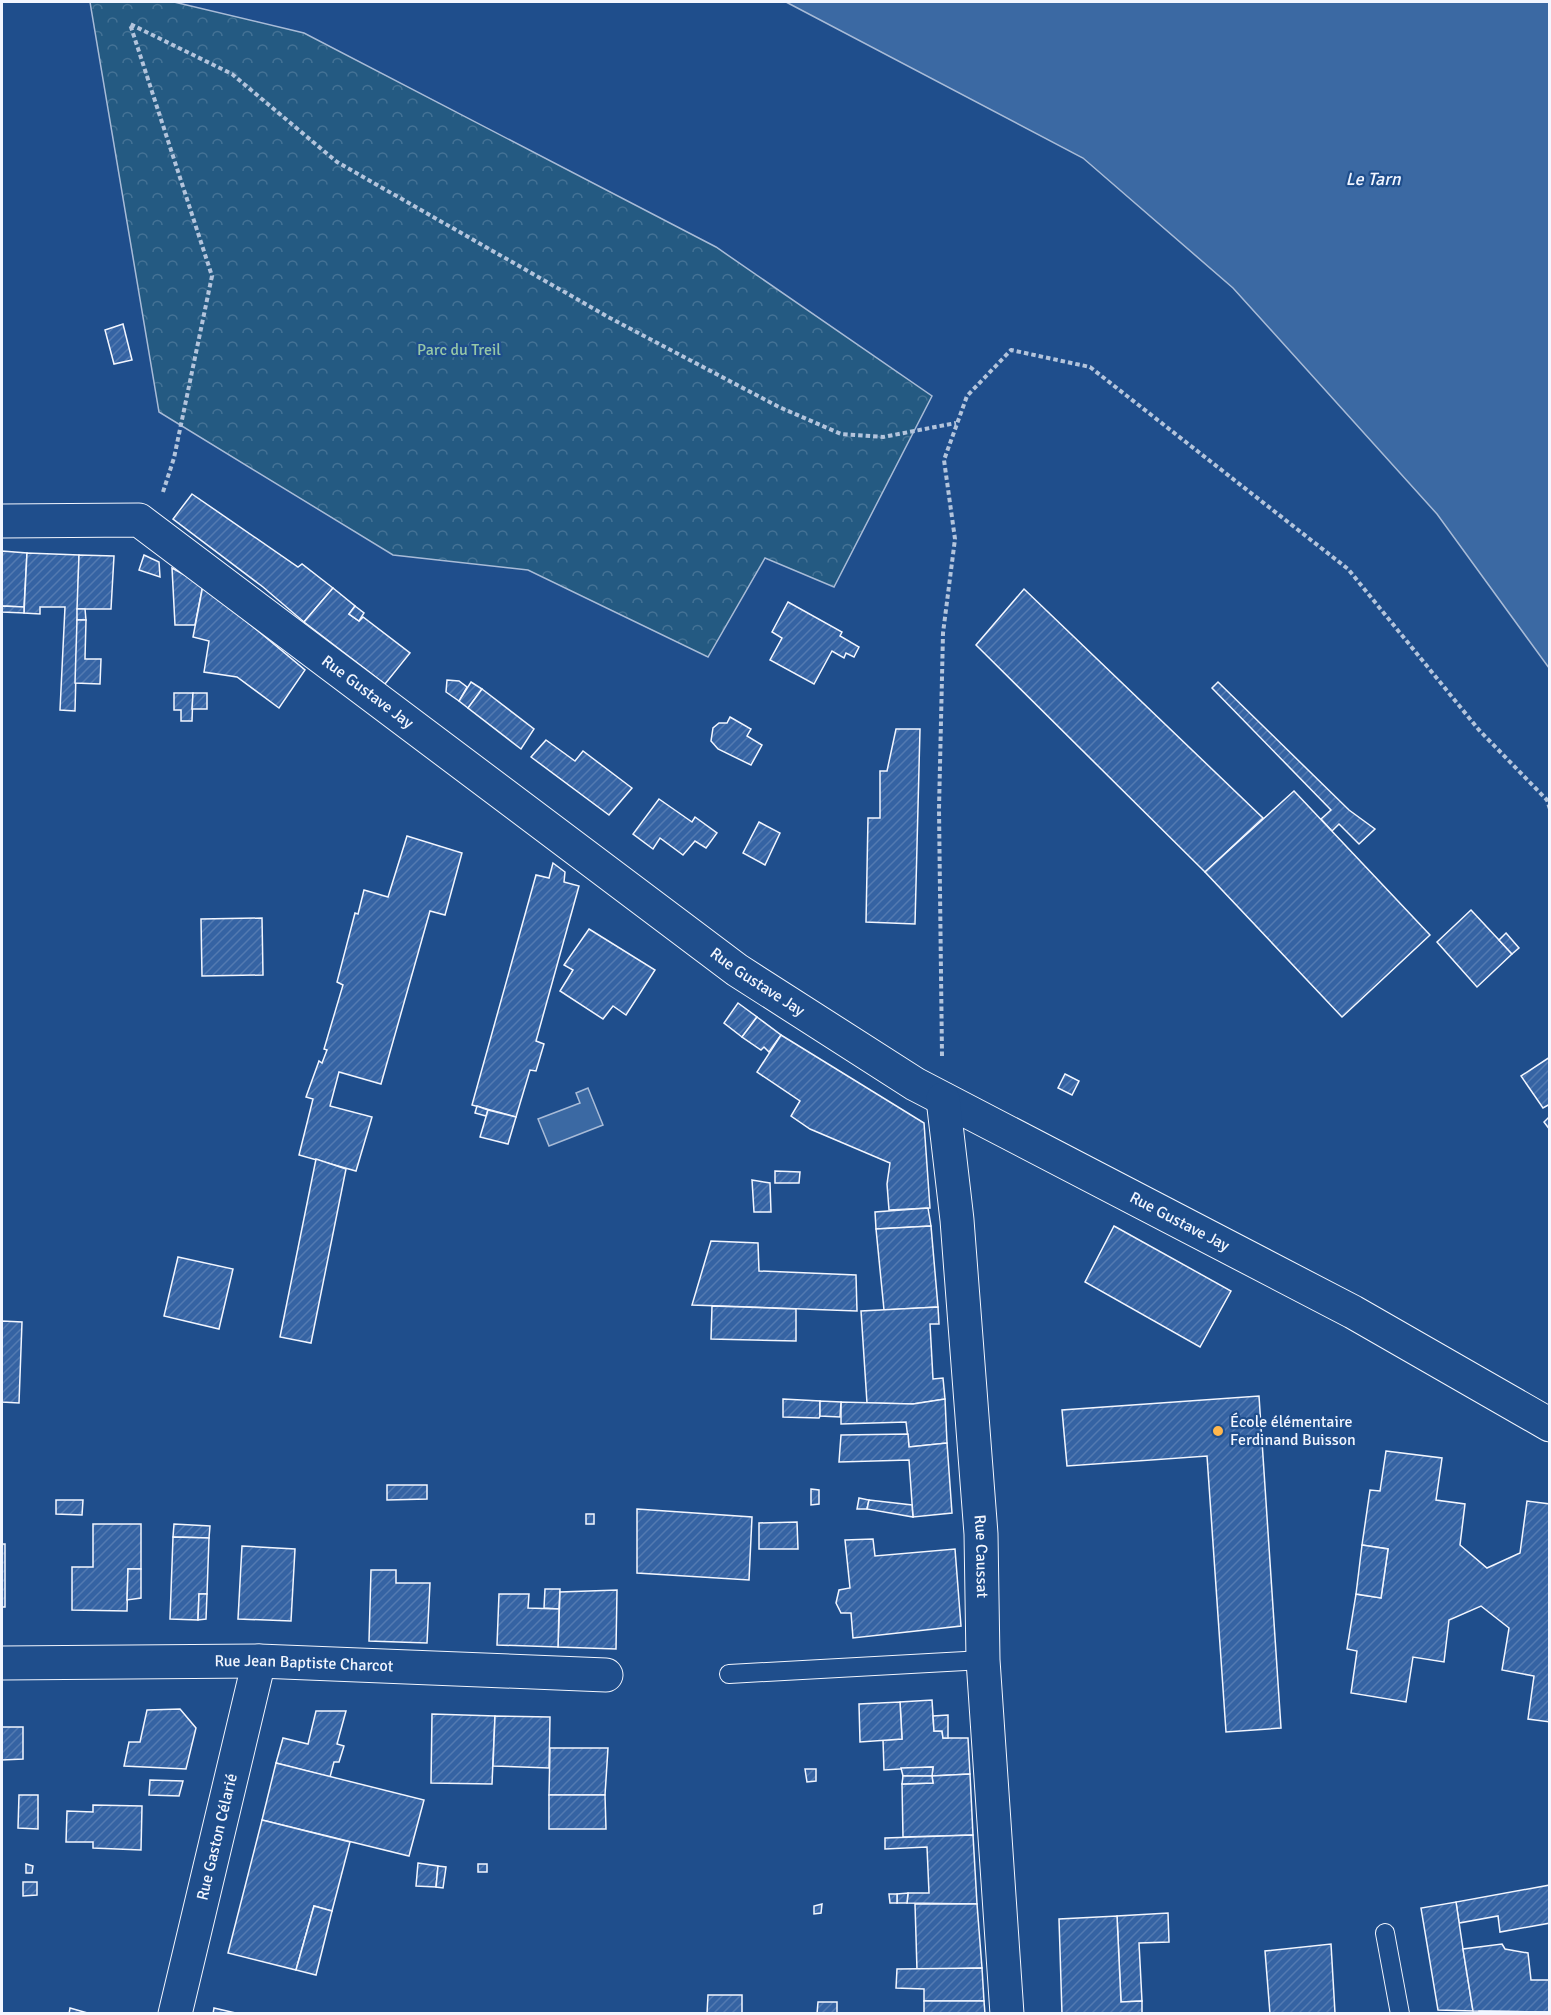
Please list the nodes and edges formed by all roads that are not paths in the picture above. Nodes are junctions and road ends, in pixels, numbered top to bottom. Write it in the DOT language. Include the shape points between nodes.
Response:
graph roads {
  1 [pos="2,521"];
  2 [pos="942,1099"];
  3 [pos="1550,1425"];
  4 [pos="983,1660"];
  5 [pos="259,1661"];
  6 [pos="2,1663"];
  7 [pos="729,1674"];
  8 [pos="606,1676"];
  9 [pos="1385,1933"];
  10 [pos="175,2013"];
  11 [pos="1007,2013"];
  12 [pos="1400,2013"];
  1 -- 2 [label="street, Rue Gustave Jay" via="139,520 737,970"];
  2 -- 3 [label="street, Rue Gustave Jay" via="1353,1312"];
  2 -- 4 [label="street, Rue Caussat" via="957,1220 981,1534"];
  4 -- 7 [label="lane"];
  4 -- 11 [label="street, Rue Caussat"];
  5 -- 6 [label="street, Rue Jean Baptiste Charcot"];
  5 -- 8 [label="street, Rue Jean Baptiste Charcot"];
  5 -- 10 [label="street, Rue Gaston Célarié"];
  9 -- 12 [label="lane"];
}
